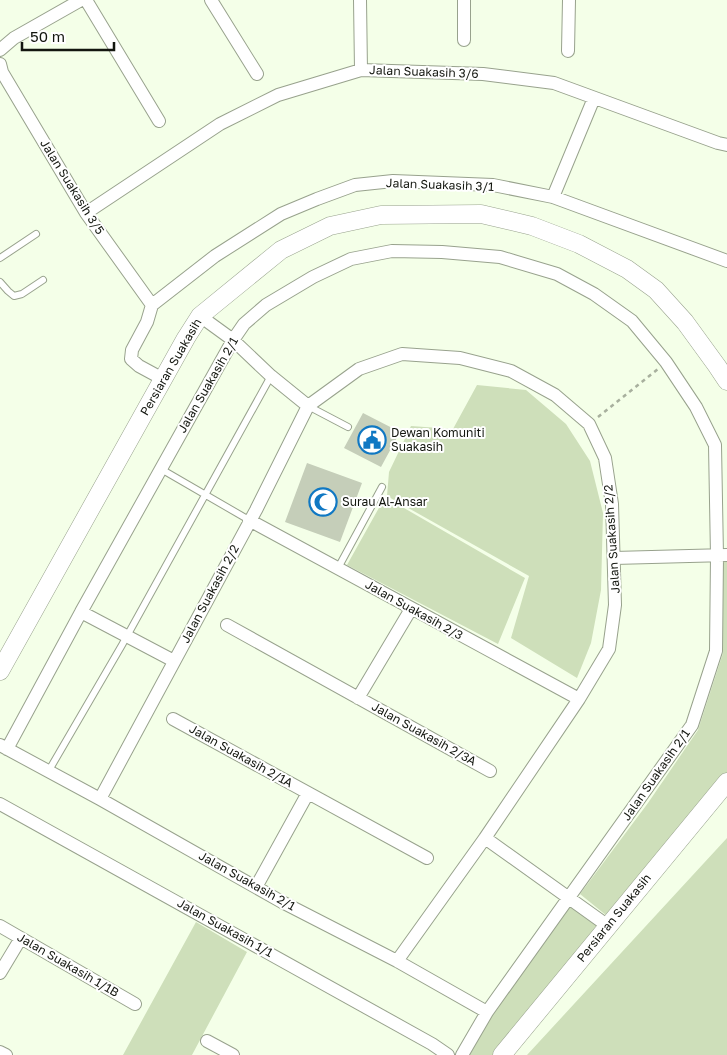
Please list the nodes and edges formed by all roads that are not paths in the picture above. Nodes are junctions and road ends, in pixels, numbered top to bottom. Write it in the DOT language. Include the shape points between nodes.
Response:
graph roads {
  1 [pos="81,0"];
  2 [pos="86,0"];
  3 [pos="211,0"];
  4 [pos="360,0"];
  5 [pos="464,0"];
  6 [pos="569,0"];
  7 [pos="464,40"];
  8 [pos="0,50"];
  9 [pos="568,51"];
  10 [pos="0,64"];
  11 [pos="361,70"];
  12 [pos="257,74"];
  13 [pos="594,98"];
  14 [pos="159,121"];
  15 [pos="727,145"];
  16 [pos="553,197"];
  17 [pos="86,213"];
  18 [pos="36,234"];
  19 [pos="0,258"];
  20 [pos="727,261"];
  21 [pos="43,280"];
  22 [pos="0,282"];
  23 [pos="152,305"];
  24 [pos="200,316"];
  25 [pos="233,340"];
  26 [pos="271,376"];
  27 [pos="163,380"];
  28 [pos="727,381"];
  29 [pos="308,406"];
  30 [pos="348,426"];
  31 [pos="161,470"];
  32 [pos="382,487"];
  33 [pos="205,494"];
  34 [pos="250,520"];
  35 [pos="722,556"];
  36 [pos="614,558"];
  37 [pos="338,568"];
  38 [pos="411,609"];
  39 [pos="82,612"];
  40 [pos="227,625"];
  41 [pos="127,636"];
  42 [pos="174,661"];
  43 [pos="0,672"];
  44 [pos="358,698"];
  45 [pos="579,699"];
  46 [pos="173,719"];
  47 [pos="3,747"];
  48 [pos="490,771"];
  49 [pos="48,772"];
  50 [pos="727,782"];
  51 [pos="308,793"];
  52 [pos="100,799"];
  53 [pos="0,804"];
  54 [pos="485,838"];
  55 [pos="427,858"];
  56 [pos="256,887"];
  57 [pos="569,897"];
  58 [pos="0,926"];
  59 [pos="608,926"];
  60 [pos="22,938"];
  61 [pos="397,961"];
  62 [pos="0,973"];
  63 [pos="135,1004"];
  64 [pos="487,1012"];
  65 [pos="207,1041"];
  66 [pos="0,1052"];
  67 [pos="6,1055"];
  68 [pos="233,1055"];
  69 [pos="448,1055"];
  70 [pos="462,1055"];
  71 [pos="502,1055"];
  1 -- 8 [label="street" via="14,38"];
  2 -- 14 [label="street"];
  3 -- 12 [label="street"];
  4 -- 11 [label="street"];
  5 -- 7 [label="street"];
  6 -- 9 [label="street"];
  10 -- 17 [label="street, Jalan Suakasih 3/5"];
  11 -- 13 [label="street, Jalan Suakasih 3/6" via="484,74 554,83"];
  11 -- 17 [label="street, Jalan Suakasih 3/6" via="278,95 220,124"];
  13 -- 15 [label="street, Jalan Suakasih 3/6"];
  13 -- 16 [label="street"];
  16 -- 20 [label="street, Jalan Suakasih 3/1"];
  16 -- 23 [label="street, Jalan Suakasih 3/1" via="493,185 393,181 355,186 281,214 215,256"];
  17 -- 23 [label="street, Jalan Suakasih 3/5"];
  18 -- 19 [label="lane"];
  21 -- 22 [label="lane" via="14,296"];
  23 -- 27 [label="street" via="131,359"];
  24 -- 25 [label="street"];
  24 -- 27 [label="street, Persiaran Suakasih"];
  24 -- 28 [label="street, Persiaran Suakasih" via="281,250 330,226 381,215 481,214 532,226 579,244 627,269 656,290 685,322"];
  25 -- 26 [label="street"];
  25 -- 31 [label="street, Jalan Suakasih 2/1"];
  25 -- 35 [label="street, Jalan Suakasih 2/1" via="244,324 266,305 351,259 392,251 442,252 500,257 557,274 594,294 632,321 666,362 696,407 715,445"];
  26 -- 29 [label="street"];
  26 -- 33 [label="lane"];
  27 -- 43 [label="street, Persiaran Suakasih"];
  29 -- 30 [label="lane"];
  29 -- 34 [label="street, Jalan Suakasih 2/2"];
  29 -- 36 [label="street, Jalan Suakasih 2/2" via="359,368 402,354 460,358 511,370 555,395 589,424 604,458 612,504"];
  31 -- 33 [label="lane"];
  31 -- 39 [label="street, Jalan Suakasih 2/1"];
  32 -- 37 [label="lane"];
  33 -- 34 [label="lane"];
  33 -- 41 [label="lane"];
  34 -- 37 [label="street, Jalan Suakasih 2/3"];
  34 -- 42 [label="street, Jalan Suakasih 2/2"];
  35 -- 36 [label="street"];
  35 -- 57 [label="street, Jalan Suakasih 2/1" via="716,652 692,725"];
  36 -- 45 [label="street, Jalan Suakasih 2/2" via="616,605 609,650"];
  37 -- 38 [label="street, Jalan Suakasih 2/3"];
  38 -- 44 [label="street, Jalan Suakasih 2/3A"];
  38 -- 45 [label="street, Jalan Suakasih 2/3"];
  39 -- 41 [label="street"];
  39 -- 47 [label="street, Jalan Suakasih 2/1"];
  40 -- 44 [label="street, Jalan Suakasih 2/3A"];
  41 -- 42 [label="street"];
  41 -- 49 [label="lane"];
  42 -- 52 [label="street, Jalan Suakasih 2/2"];
  44 -- 48 [label="street, Jalan Suakasih 2/3A"];
  45 -- 54 [label="street, Jalan Suakasih 2/2"];
  46 -- 51 [label="street, Jalan Suakasih 2/1A"];
  47 -- 49 [label="street, Jalan Suakasih 2/1"];
  49 -- 52 [label="street, Jalan Suakasih 2/1"];
  50 -- 59 [label="street, Persiaran Suakasih"];
  51 -- 55 [label="street, Jalan Suakasih 2/1A"];
  51 -- 56 [label="street, Jalan Suakasih 2/1A"];
  52 -- 56 [label="street, Jalan Suakasih 2/1"];
  53 -- 69 [label="street, Jalan Suakasih 1/1"];
  54 -- 57 [label="street"];
  54 -- 61 [label="street, Jalan Suakasih 2/2"];
  56 -- 61 [label="street, Jalan Suakasih 2/1"];
  57 -- 59 [label="street"];
  57 -- 64 [label="street, Jalan Suakasih 2/1"];
  58 -- 60 [label="street, Jalan Suakasih 1/1B"];
  59 -- 71 [label="street, Persiaran Suakasih"];
  60 -- 62 [label="street"];
  60 -- 63 [label="street, Jalan Suakasih 1/1B"];
  61 -- 64 [label="street, Jalan Suakasih 2/1"];
  64 -- 70 [label="street, Jalan Suakasih 2/1"];
  65 -- 68 [label="street"];
  66 -- 67 [label="street"];
}
